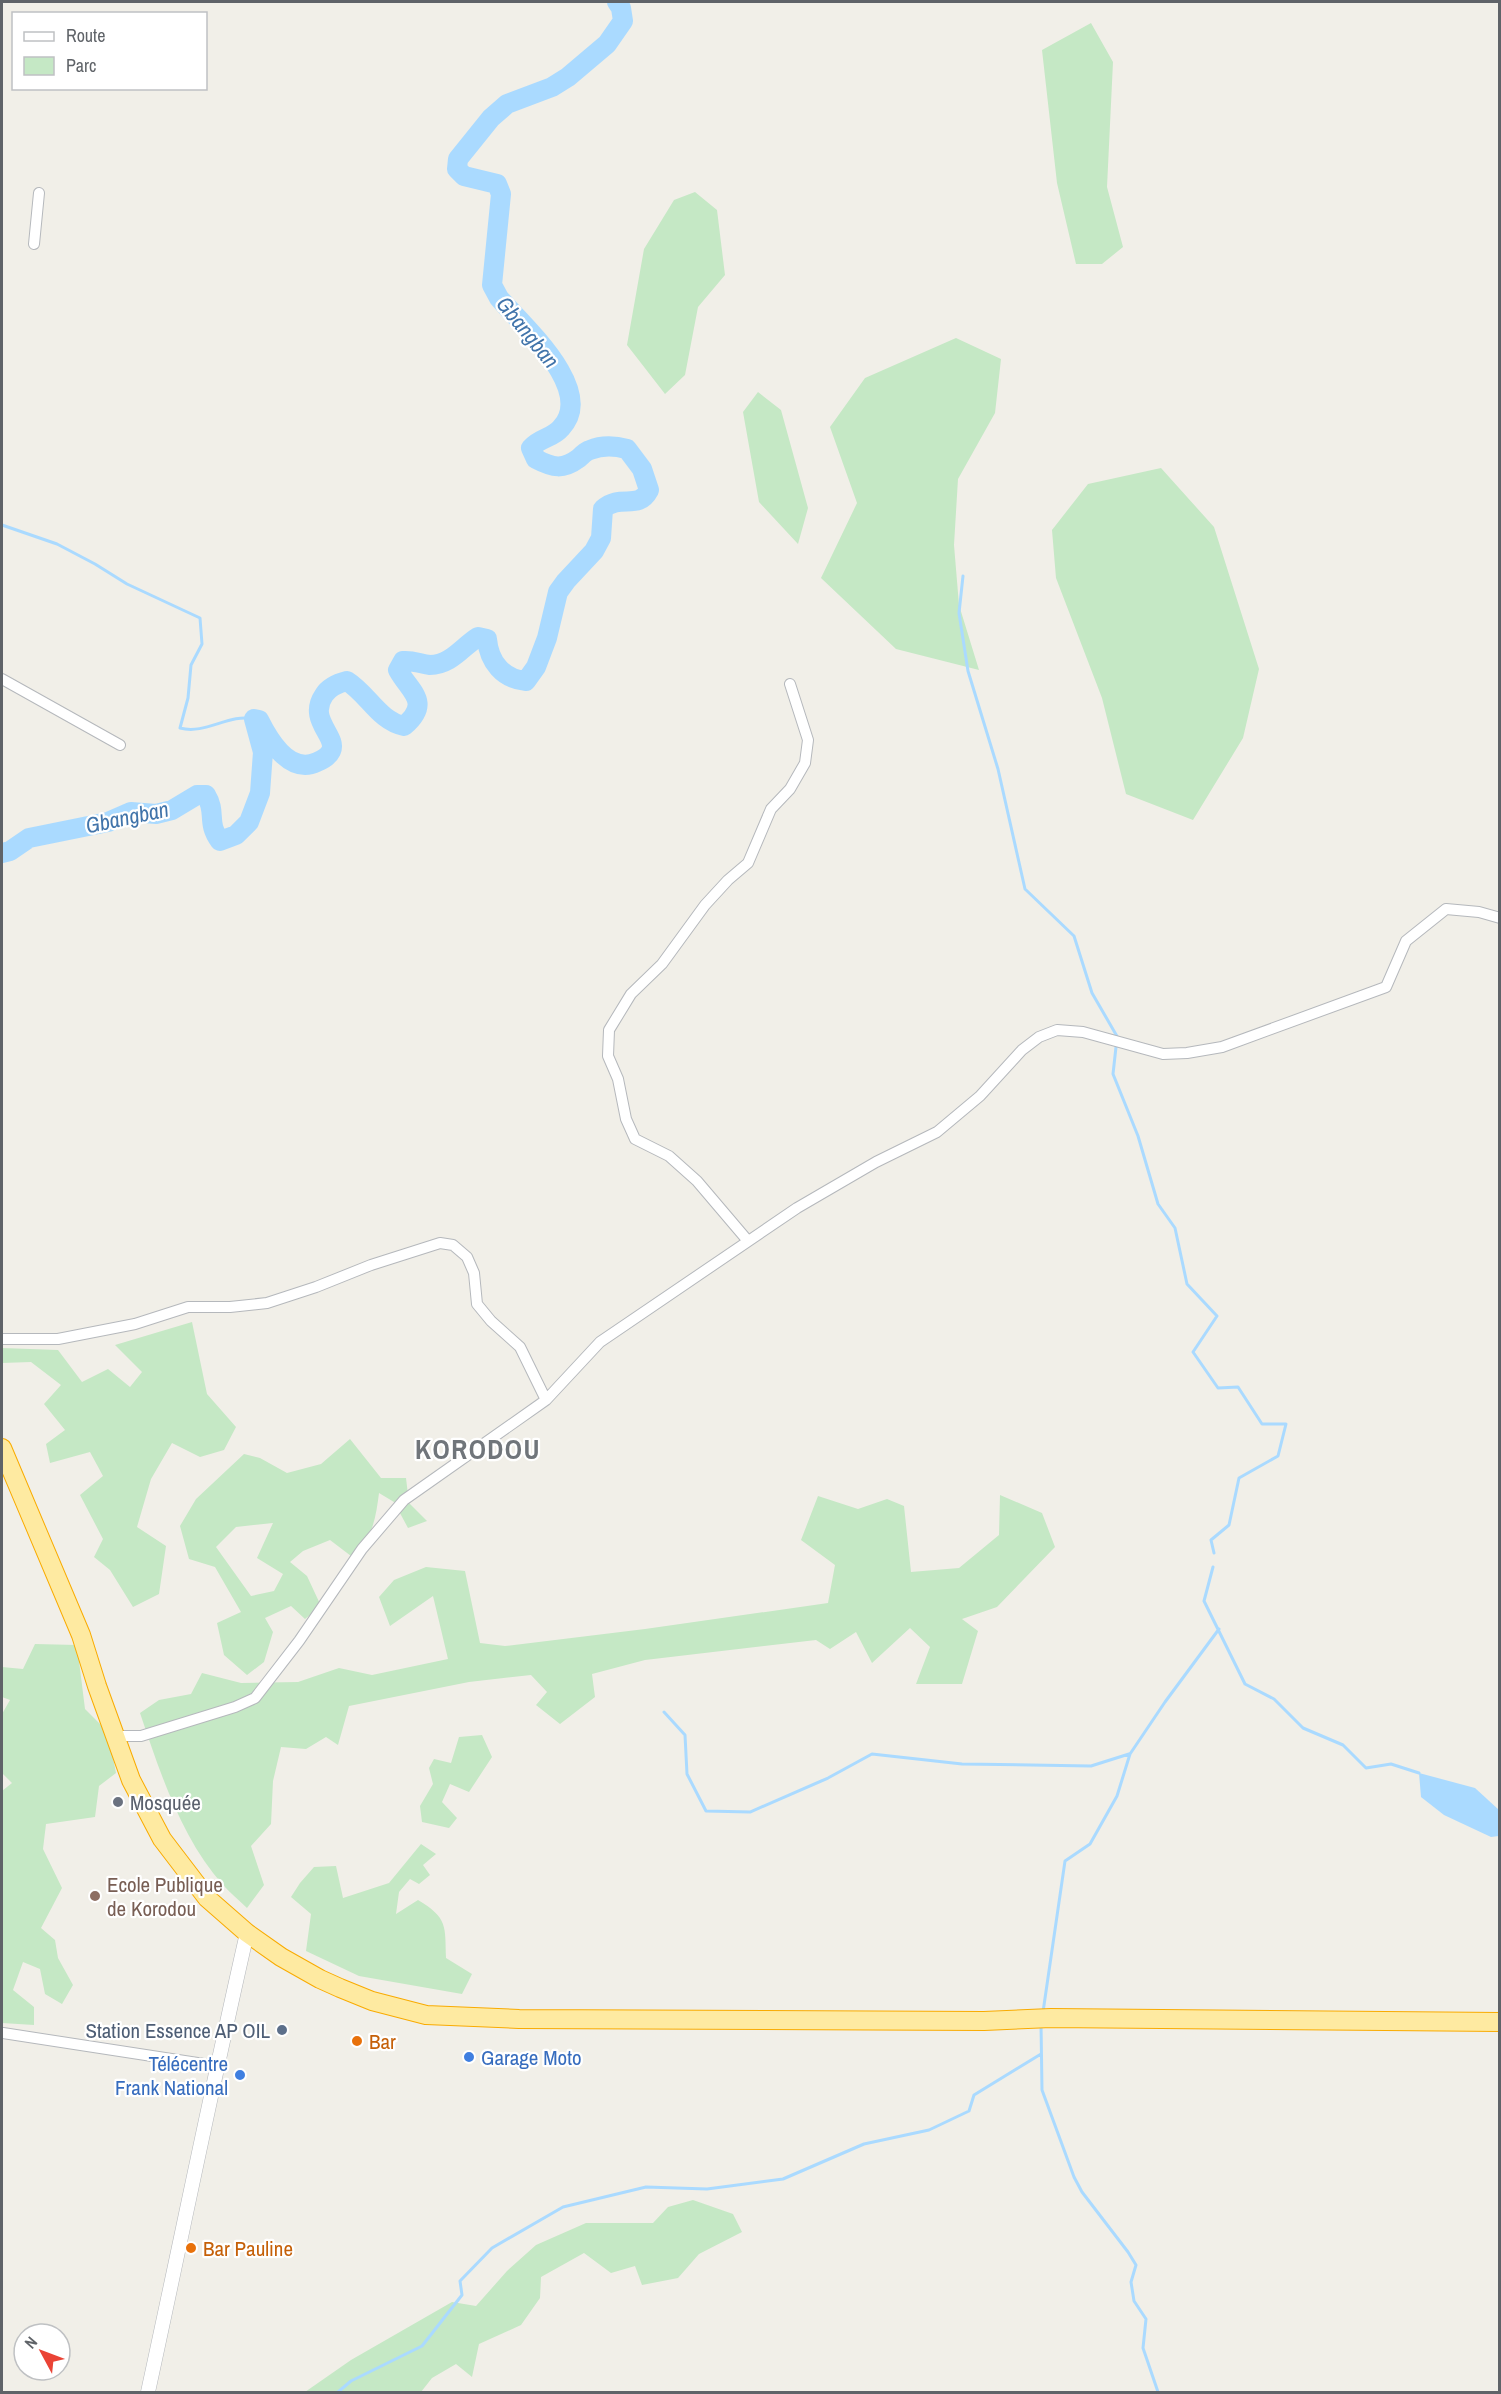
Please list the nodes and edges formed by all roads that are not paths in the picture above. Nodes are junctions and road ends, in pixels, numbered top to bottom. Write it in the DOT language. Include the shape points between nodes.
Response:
graph roads {
  1 [pos="39,193"];
  2 [pos="34,244"];
  3 [pos="2,679"];
  4 [pos="790,684"];
  5 [pos="120,745"];
  6 [pos="1500,918"];
  7 [pos="748,1241"];
  8 [pos="2,1339"];
  9 [pos="546,1400"];
  10 [pos="2,1448"];
  11 [pos="115,1736"];
  12 [pos="247,1933"];
  13 [pos="1500,2022"];
  14 [pos="3,2032"];
  15 [pos="217,2066"];
  16 [pos="147,2392"];
  1 -- 2 [label="street"];
  3 -- 5 [label="street"];
  4 -- 7 [label="street" via="808,740 806,763 790,789 771,809 748,863 705,905 662,964 631,994 609,1030 608,1056 635,1139 669,1156 697,1181"];
  6 -- 7 [label="street" via="1446,909 1406,941 1386,987 1222,1047 1163,1054 1083,1032 1057,1030 1039,1037 937,1132 876,1162"];
  7 -- 9 [label="street" via="600,1341"];
  8 -- 9 [label="street" via="58,1339 135,1324 188,1307 267,1303 440,1243 453,1245 467,1257 474,1273 477,1304 520,1347"];
  9 -- 11 [label="street" via="404,1500 362,1549 255,1698 141,1737"];
  10 -- 11 [label="highway" via="81,1635"];
  11 -- 12 [label="highway" via="131,1780 162,1839 207,1898"];
  12 -- 13 [label="highway" via="320,1980 372,2001 426,2015 519,2019"];
  12 -- 15 [label="street"];
  14 -- 15 [label="street"];
  15 -- 16 [label="street"];
}
